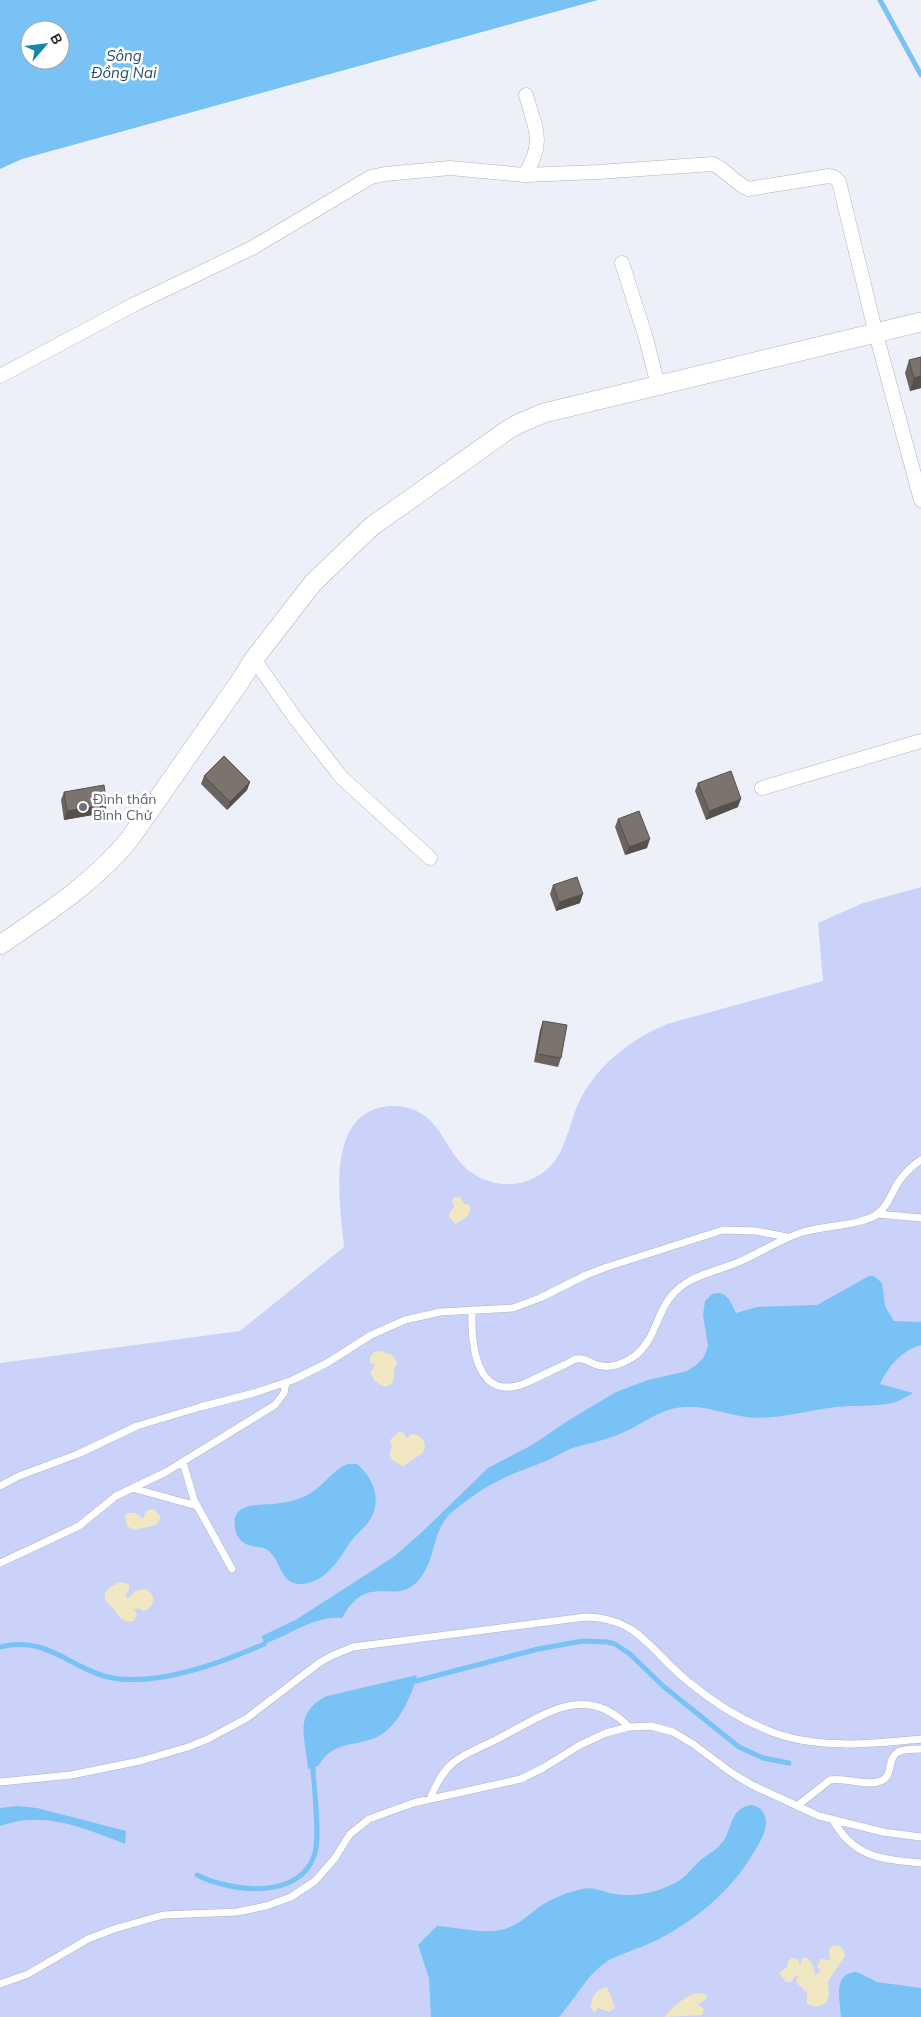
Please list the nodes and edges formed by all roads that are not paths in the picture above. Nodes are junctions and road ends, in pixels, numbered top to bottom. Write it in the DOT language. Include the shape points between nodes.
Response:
graph roads {
  1 [pos="526,95"];
  2 [pos="525,175"];
  3 [pos="622,263"];
  4 [pos="921,322"];
  5 [pos="876,334"];
  6 [pos="0,376"];
  7 [pos="658,385"];
  8 [pos="921,500"];
  9 [pos="254,659"];
  10 [pos="921,741"];
  11 [pos="762,788"];
  12 [pos="430,858"];
  13 [pos="0,945"];
  14 [pos="921,1160"];
  15 [pos="877,1214"];
  16 [pos="921,1218"];
  17 [pos="787,1237"];
  18 [pos="472,1310"];
  19 [pos="286,1382"];
  20 [pos="183,1462"];
  21 [pos="0,1486"];
  22 [pos="132,1488"];
  23 [pos="197,1506"];
  24 [pos="0,1563"];
  25 [pos="232,1569"];
  26 [pos="629,1726"];
  27 [pos="921,1739"];
  28 [pos="921,1749"];
  29 [pos="0,1782"];
  30 [pos="430,1799"];
  31 [pos="796,1806"];
  32 [pos="833,1820"];
  33 [pos="921,1837"];
  34 [pos="921,1862"];
  35 [pos="0,1984"];
  1 -- 2 [label="street" via="538,145"];
  2 -- 5 [label="street" via="713,164 748,189 834,177 839,182 852,230"];
  2 -- 6 [label="street" via="450,168 370,178 252,248 133,305"];
  3 -- 7 [label="street"];
  4 -- 5 [label="street"];
  5 -- 7 [label="street"];
  5 -- 8 [label="street"];
  7 -- 9 [label="street" via="544,414 509,429 371,527 313,583"];
  9 -- 12 [label="street" via="342,778"];
  9 -- 13 [label="street" via="129,840 111,861 74,894"];
  10 -- 11 [label="street"];
  14 -- 15 [label="lane" via="900,1179 890,1200"];
  15 -- 16 [label="lane"];
  15 -- 17 [label="lane" via="859,1222 821,1227"];
  17 -- 18 [label="lane" via="756,1231 723,1230 607,1267 527,1304 498,1310"];
  17 -- 18 [label="lane" via="683,1286 666,1303 643,1347 636,1355 616,1365 600,1366 576,1359 526,1383 500,1388 487,1380 478,1362"];
  18 -- 19 [label="lane" via="440,1312 396,1323 327,1363"];
  19 -- 20 [label="lane" via="284,1393 275,1405"];
  19 -- 21 [label="lane" via="138,1426"];
  20 -- 22 [label="lane"];
  20 -- 23 [label="lane"];
  22 -- 23 [label="lane"];
  22 -- 24 [label="lane" via="116,1496 70,1531"];
  23 -- 25 [label="lane"];
  26 -- 30 [label="lane" via="580,1745 521,1779"];
  26 -- 30 [label="lane" via="613,1713 597,1707 579,1705 552,1711 460,1756 438,1781"];
  26 -- 31 [label="lane" via="651,1726 673,1732 732,1773"];
  27 -- 29 [label="lane" via="823,1743 780,1735 752,1723 707,1696 630,1628 612,1620 584,1617 353,1647 319,1663 247,1718 188,1747 71,1775"];
  28 -- 31 [label="lane" via="902,1750 894,1755 888,1776 881,1781 830,1780"];
  30 -- 35 [label="lane" via="380,1814 359,1826 325,1871 291,1897 237,1912 163,1915 114,1929 88,1939 35,1970"];
  31 -- 32 [label="lane"];
  32 -- 33 [label="lane"];
  32 -- 34 [label="lane" via="847,1840 866,1854 886,1860"];
}
